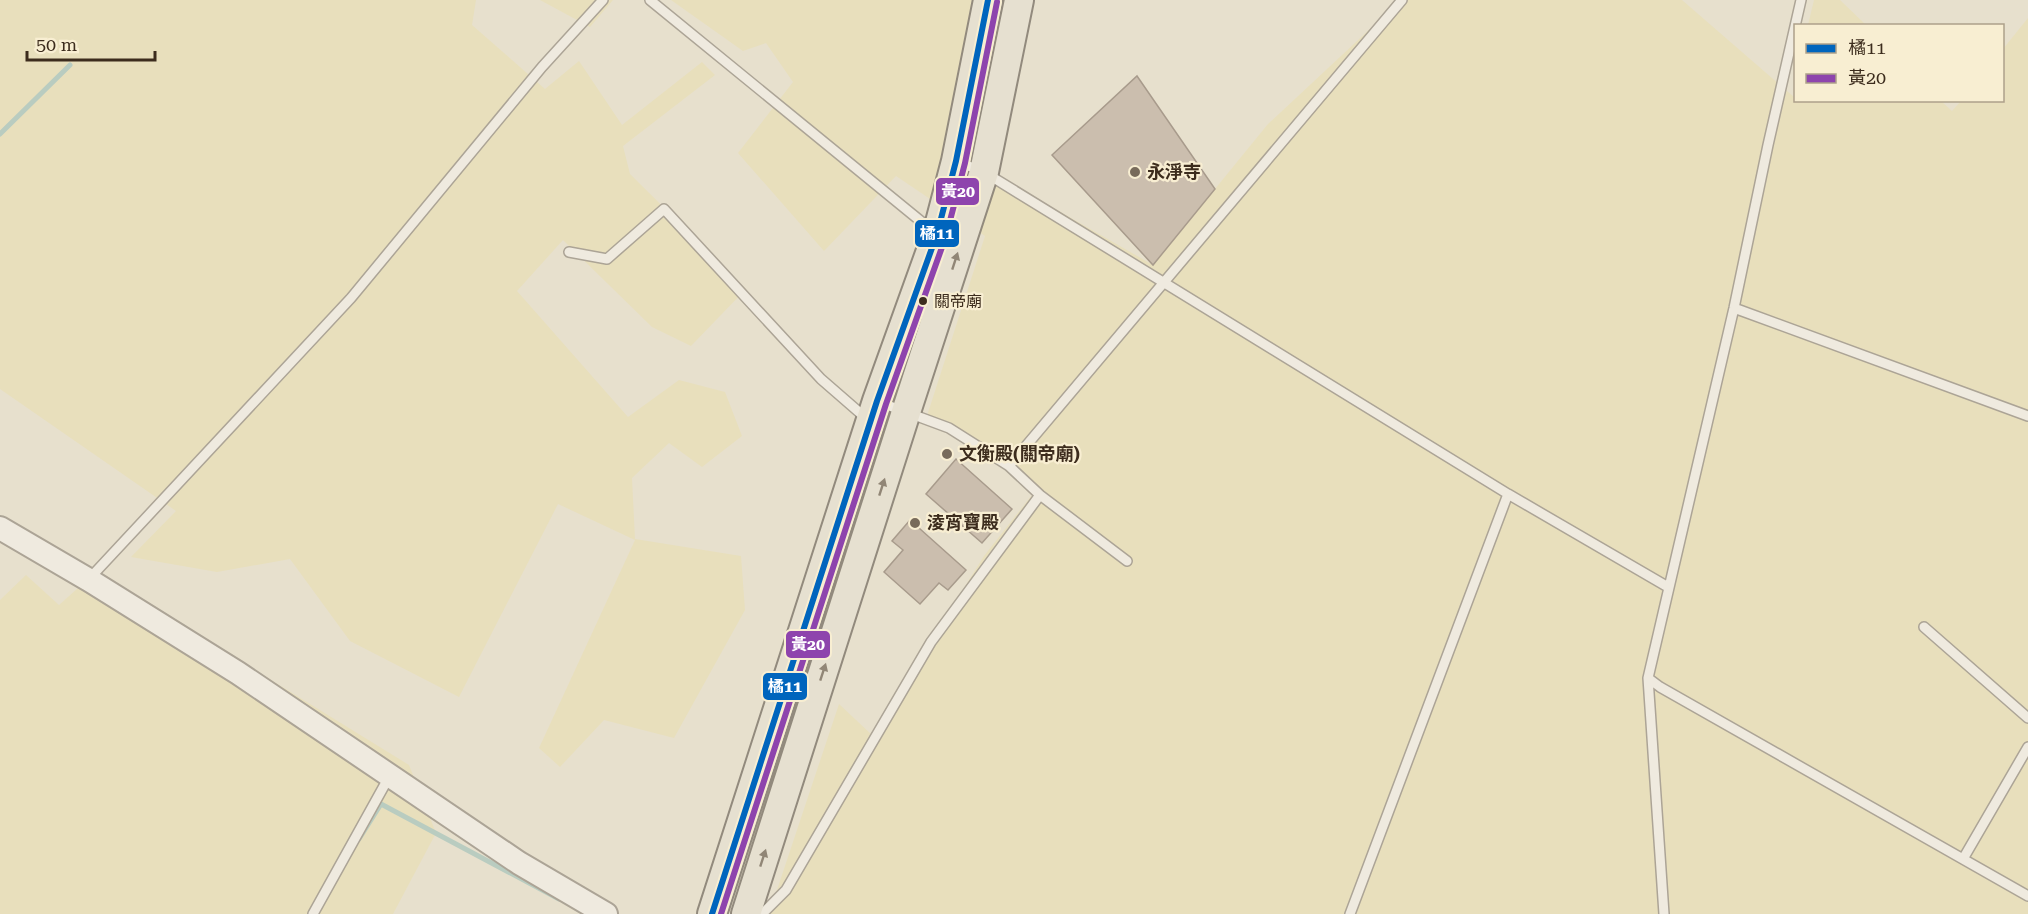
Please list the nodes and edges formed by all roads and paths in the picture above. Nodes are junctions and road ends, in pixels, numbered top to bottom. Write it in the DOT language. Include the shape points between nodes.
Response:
graph roads {
  1 [pos="603,0"];
  2 [pos="650,0"];
  3 [pos="988,0"];
  4 [pos="1020,0"];
  5 [pos="1402,0"];
  6 [pos="1801,0"];
  7 [pos="1796,24"];
  8 [pos="1794,31"];
  9 [pos="956,161"];
  10 [pos="984,172"];
  11 [pos="937,234"];
  12 [pos="569,252"];
  13 [pos="1164,283"];
  14 [pos="1734,308"];
  15 [pos="874,412"];
  16 [pos="906,412"];
  17 [pos="2028,416"];
  18 [pos="1009,466"];
  19 [pos="1508,494"];
  20 [pos="1040,495"];
  21 [pos="0,528"];
  22 [pos="1127,561"];
  23 [pos="89,580"];
  24 [pos="1668,587"];
  25 [pos="1924,627"];
  26 [pos="1648,678"];
  27 [pos="2028,718"];
  28 [pos="2028,747"];
  29 [pos="390,775"];
  30 [pos="1963,859"];
  31 [pos="2028,896"];
  32 [pos="313,914"];
  33 [pos="606,914"];
  34 [pos="712,914"];
  35 [pos="746,914"];
  36 [pos="762,914"];
  37 [pos="1350,914"];
  38 [pos="1665,914"];
  1 -- 23 [label="lane" via="542,67 351,298"];
  2 -- 11 [label="lane"];
  3 -- 9 [label="main road"];
  4 -- 10 [label="main road"];
  5 -- 13 [label="lane"];
  6 -- 7 [label="lane"];
  8 -- 14 [label="lane"];
  9 -- 10 [label="lane"];
  9 -- 11 [label="main road"];
  10 -- 13 [label="lane"];
  16 -- 10 [label="main road, one-way"];
  11 -- 15 [label="main road"];
  12 -- 15 [label="lane" via="607,259 664,209 821,379"];
  13 -- 18 [label="lane"];
  13 -- 19 [label="lane"];
  14 -- 17 [label="lane"];
  14 -- 24 [label="lane"];
  15 -- 16 [label="lane"];
  15 -- 34 [label="main road"];
  16 -- 18 [label="lane" via="949,428"];
  35 -- 16 [label="main road, one-way"];
  18 -- 20 [label="lane"];
  19 -- 24 [label="lane"];
  19 -- 37 [label="lane"];
  20 -- 22 [label="lane"];
  20 -- 36 [label="lane" via="931,642 786,890"];
  21 -- 23 [label="street"];
  23 -- 29 [label="street"];
  24 -- 26 [label="lane"];
  25 -- 27 [label="lane"];
  26 -- 30 [label="lane"];
  26 -- 38 [label="lane"];
  28 -- 30 [label="lane"];
  29 -- 32 [label="lane"];
  29 -- 33 [label="street" via="519,862"];
  30 -- 31 [label="lane"];
}
